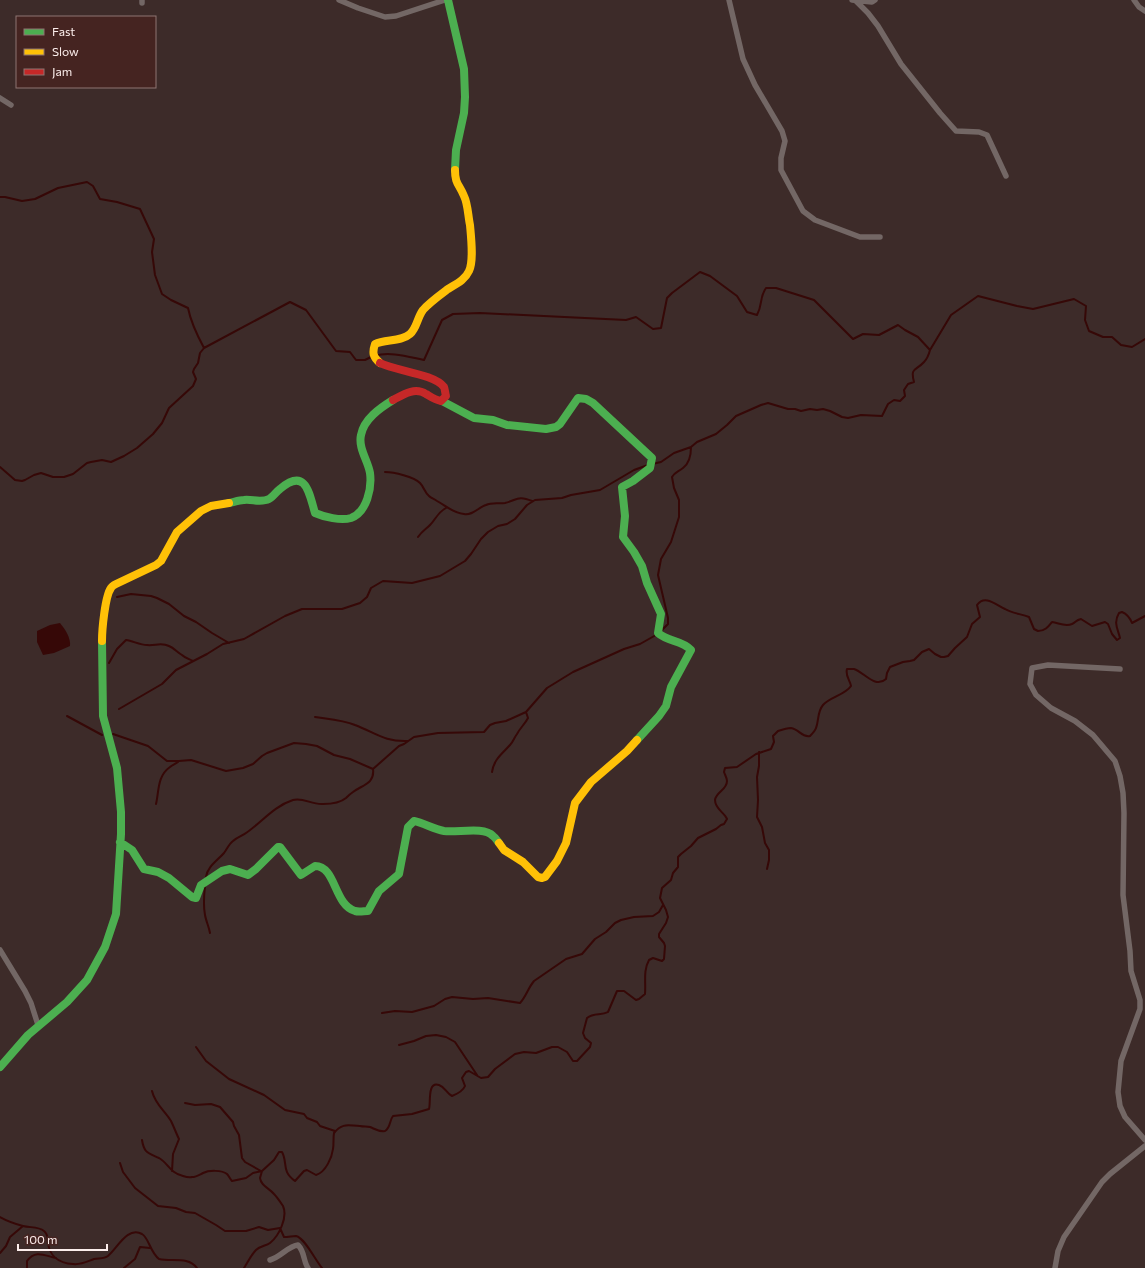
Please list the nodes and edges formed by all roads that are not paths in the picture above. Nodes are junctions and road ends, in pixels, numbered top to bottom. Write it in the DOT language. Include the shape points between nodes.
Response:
graph roads {
  1 [pos="339,0"];
  2 [pos="445,0"];
  3 [pos="448,0"];
  4 [pos="729,0"];
  5 [pos="854,0"];
  6 [pos="874,0"];
  7 [pos="1134,0"];
  8 [pos="1145,11"];
  9 [pos="0,98"];
  10 [pos="12,105"];
  11 [pos="1006,176"];
  12 [pos="880,237"];
  13 [pos="442,401"];
  14 [pos="1120,669"];
  15 [pos="120,842"];
  16 [pos="0,950"];
  17 [pos="38,1025"];
  18 [pos="0,1067"];
  19 [pos="1145,1140"];
  20 [pos="1145,1146"];
  21 [pos="270,1260"];
  22 [pos="308,1268"];
  23 [pos="1055,1268"];
  1 -- 2 [label="street" via="385,17 396,16"];
  3 -- 13 [label="street" via="464,69 466,97 456,150 455,179 464,196 468,213 471,255 469,271 462,280 423,310 411,334 381,341 375,344 373,352 376,360 382,365 437,381 447,393"];
  4 -- 12 [label="street" via="743,59 782,131 785,141 781,170 803,211 815,220 860,237"];
  5 -- 6 [label="street"];
  5 -- 11 [label="street" via="868,13 901,64 956,131 987,135"];
  7 -- 8 [label="street"];
  9 -- 10 [label="street"];
  13 -- 15 [label="street" via="437,401 425,392 412,392 384,406 365,424 360,440 369,467 369,491 367,502 353,517 346,520 327,518 315,513 306,484 291,481 270,499 220,504 201,511 177,532 161,561 112,588 102,632 102,694 104,723 117,768 121,812"];
  13 -- 15 [label="street" via="474,418 545,429 556,427 578,398 586,399 604,412 652,458 650,468 622,488 625,516 623,537 640,563 661,614 658,633 691,650 659,716 627,751 591,782 575,803 566,843 548,873 545,877 538,877 523,862 504,850 489,833 473,830 443,831 414,821 408,827 399,874 378,892 368,911 364,912 353,911 346,906 327,872 322,868 314,867 300,875 280,847 248,875 230,869 217,874 201,885 196,898 169,878 144,869 131,848"];
  14 -- 19 [label="street" via="1048,665 1032,668 1030,684 1036,695 1051,708 1075,721 1093,735 1115,761 1120,776 1124,813 1123,895 1131,971 1140,1000 1140,1009 1121,1061 1118,1092 1125,1117"];
  15 -- 17 [label="street" via="116,914 98,963 73,997"];
  16 -- 17 [label="street" via="25,991"];
  17 -- 18 [label="street"];
  20 -- 23 [label="street" via="1102,1182 1064,1237"];
  21 -- 22 [label="street" via="293,1246 298,1246"];
}
